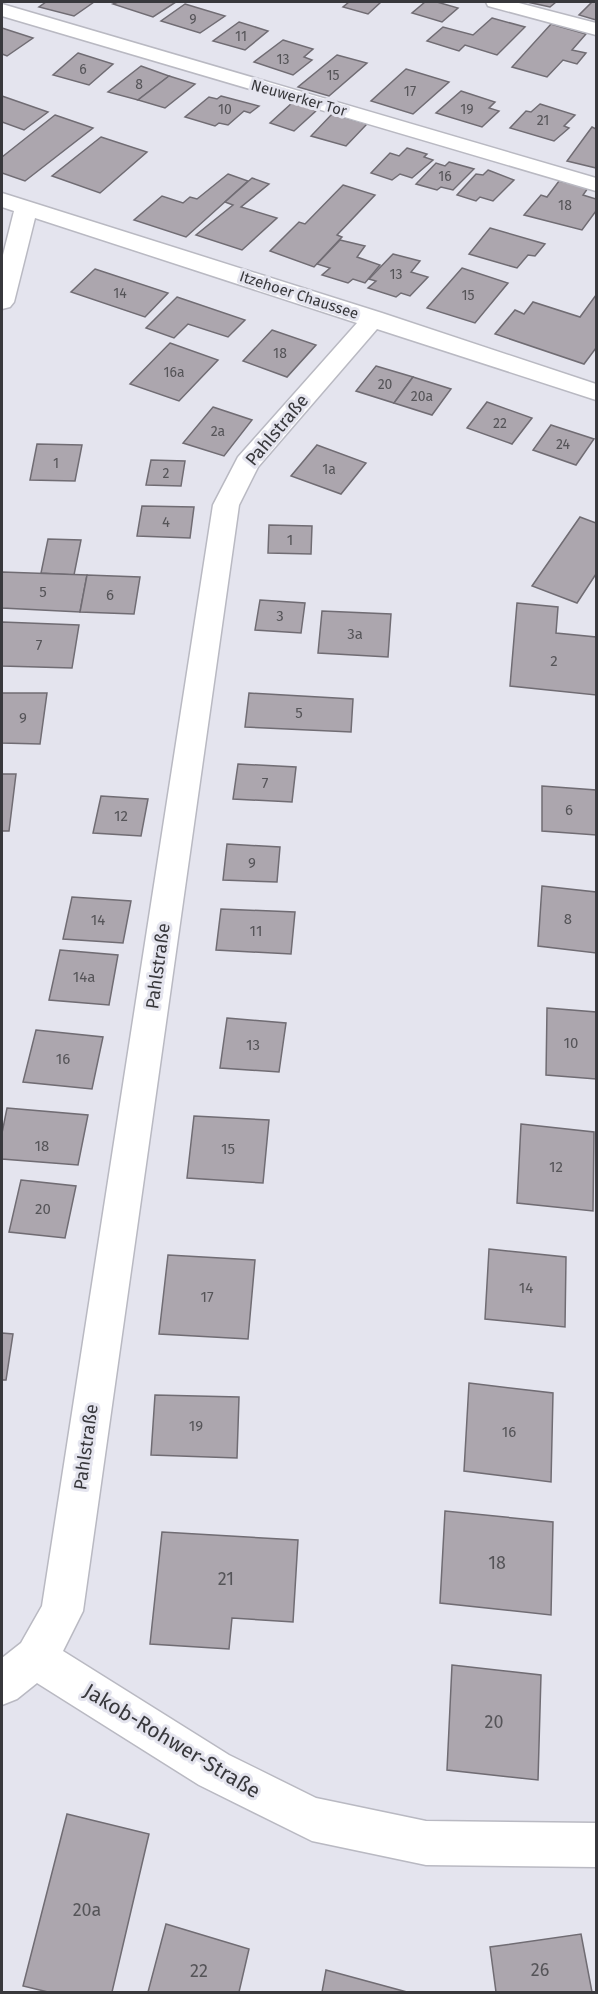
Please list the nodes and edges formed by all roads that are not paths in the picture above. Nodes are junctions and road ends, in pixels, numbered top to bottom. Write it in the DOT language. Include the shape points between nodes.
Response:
graph roads {
  1 [pos="495,2"];
  2 [pos="2,10"];
  3 [pos="597,29"];
  4 [pos="597,185"];
  5 [pos="2,200"];
  6 [pos="26,208"];
  7 [pos="2,302"];
  8 [pos="374,318"];
  9 [pos="597,392"];
  10 [pos="36,1658"];
  11 [pos="2,1684"];
  12 [pos="597,1845"];
  1 -- 3 [label="street"];
  2 -- 4 [label="street, Neuwerker Tor"];
  5 -- 6 [label="street, Itzehoer Chaussee"];
  6 -- 7 [label="street"];
  6 -- 8 [label="street, Itzehoer Chaussee"];
  8 -- 9 [label="street, Itzehoer Chaussee"];
  8 -- 10 [label="street, Pahlstraße" via="247,463 226,505 62,1611"];
  10 -- 11 [label="street"];
  10 -- 12 [label="street, Jakob-Rohwer-Straße" via="214,1770 312,1820 426,1843"];
}
